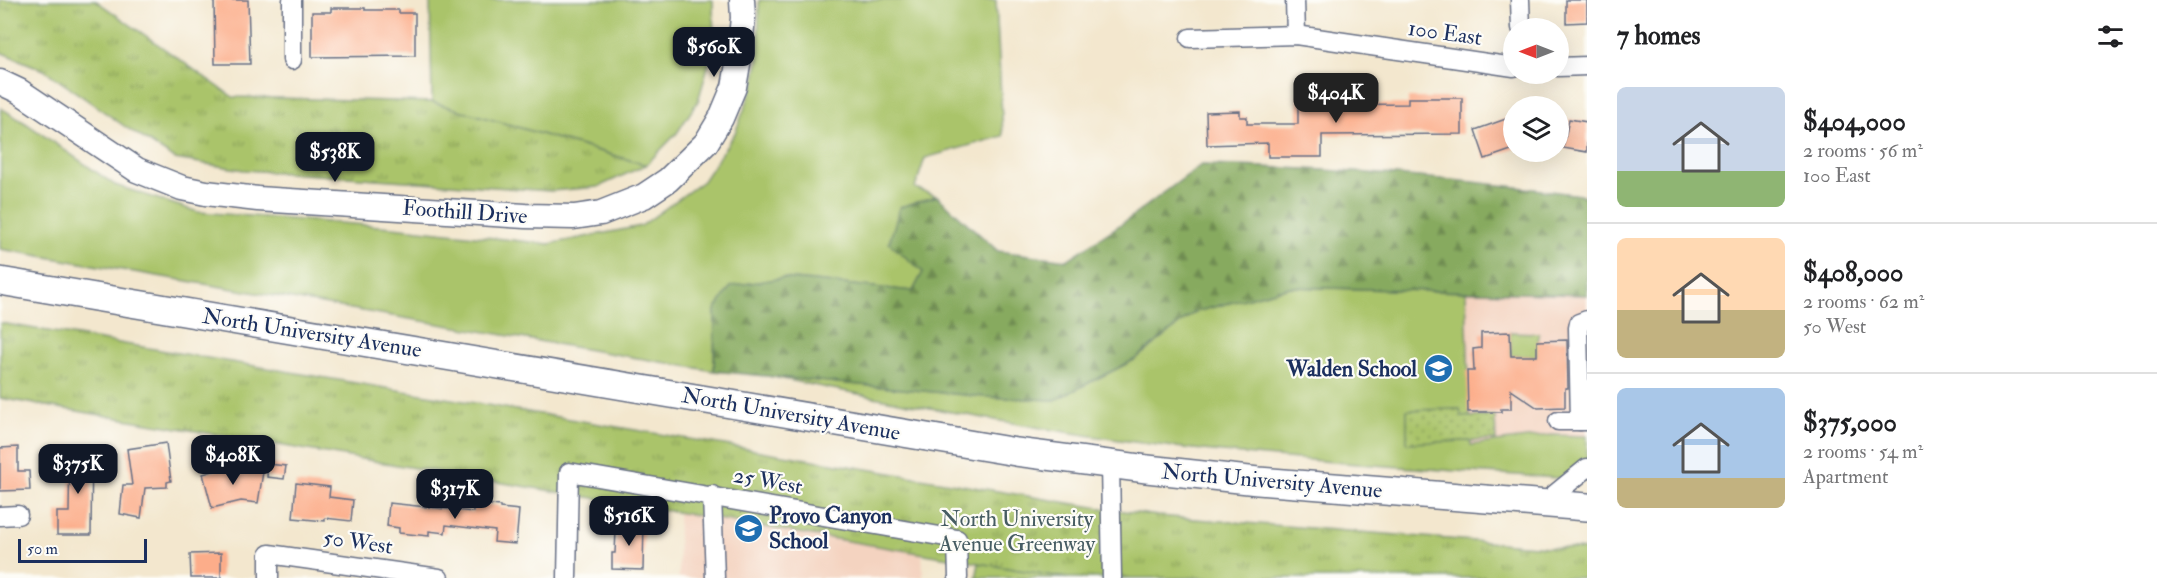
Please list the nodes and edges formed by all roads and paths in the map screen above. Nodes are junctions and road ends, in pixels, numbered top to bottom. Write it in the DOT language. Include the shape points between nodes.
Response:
graph roads {
  1 [pos="292,0"];
  2 [pos="742,0"];
  3 [pos="1295,0"];
  4 [pos="1520,0"];
  5 [pos="1521,18"];
  6 [pos="1296,35"];
  7 [pos="1190,38"];
  8 [pos="292,60"];
  9 [pos="1503,65"];
  10 [pos="1587,66"];
  11 [pos="1569,67"];
  12 [pos="0,82"];
  13 [pos="0,281"];
  14 [pos="1587,321"];
  15 [pos="1558,421"];
  16 [pos="1583,421"];
  17 [pos="1110,464"];
  18 [pos="1587,468"];
  19 [pos="712,495"];
  20 [pos="1544,503"];
  21 [pos="1587,507"];
  22 [pos="269,578"];
  23 [pos="439,578"];
  24 [pos="567,578"];
  25 [pos="715,578"];
  26 [pos="958,578"];
  27 [pos="1112,578"];
  1 -- 8 [label="street"];
  2 -- 12 [label="main road, Foothill Drive" via="734,87 706,143 668,180 644,196 601,213 574,217 225,196 182,188 137,170"];
  3 -- 6 [label="street"];
  4 -- 5 [label="street"];
  6 -- 7 [label="street, 100 East"];
  6 -- 9 [label="street, 100 East"];
  10 -- 11 [label="street"];
  13 -- 17 [label="highway, North University Avenue" via="1016,452"];
  14 -- 16 [label="street" via="1579,323 1578,328"];
  15 -- 16 [label="street"];
  17 -- 20 [label="highway, North University Avenue" via="1258,481"];
  17 -- 27 [label="street"];
  18 -- 20 [label="street"];
  19 -- 24 [label="street, 25 West" via="569,472"];
  19 -- 25 [label="street"];
  19 -- 26 [label="street, 25 West" via="957,539"];
  20 -- 21 [label="highway, North University Avenue"];
  22 -- 23 [label="street, 50 West" via="269,554"];
}
